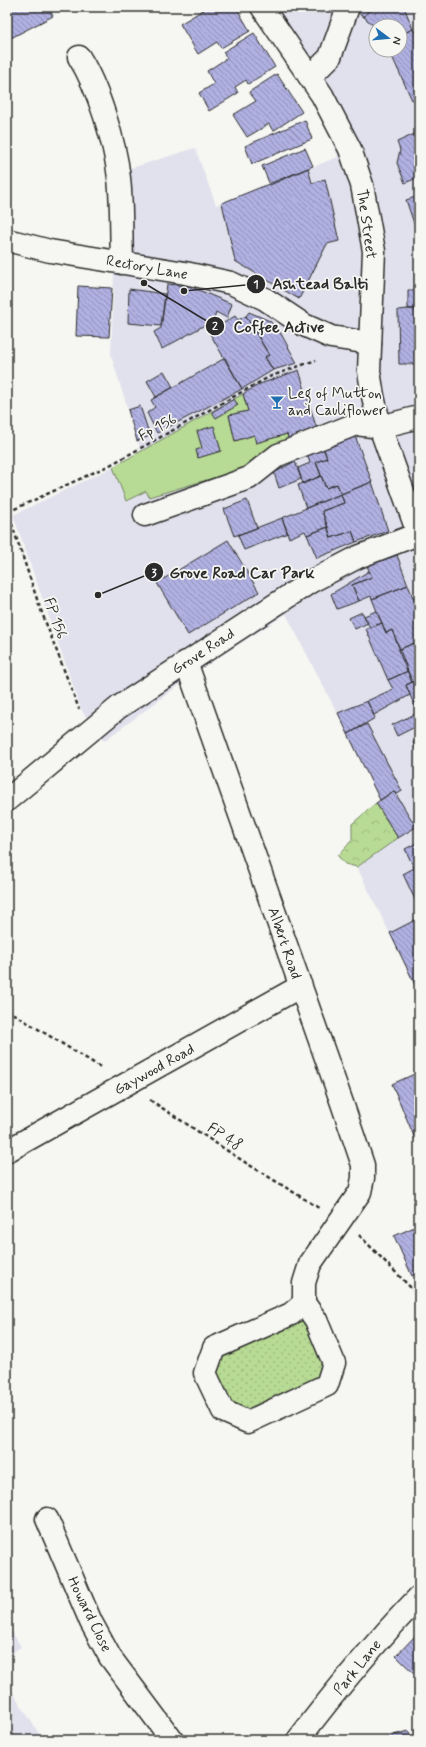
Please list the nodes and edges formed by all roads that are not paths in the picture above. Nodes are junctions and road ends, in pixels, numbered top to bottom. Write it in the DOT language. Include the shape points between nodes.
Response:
graph roads {
  1 [pos="348,7"];
  2 [pos="268,15"];
  3 [pos="79,57"];
  4 [pos="310,77"];
  5 [pos="7,240"];
  6 [pos="122,263"];
  7 [pos="370,343"];
  8 [pos="419,416"];
  9 [pos="380,427"];
  10 [pos="145,516"];
  11 [pos="419,535"];
  12 [pos="186,662"];
  13 [pos="7,800"];
  14 [pos="301,986"];
  15 [pos="7,1151"];
  16 [pos="304,1303"];
  17 [pos="47,1519"];
  18 [pos="419,1597"];
  19 [pos="172,1740"];
  20 [pos="298,1740"];
  1 -- 4 [label="main road" via="330,57"];
  2 -- 4 [label="main road, The Street"];
  3 -- 6 [label="main road" via="88,72 111,135 119,178"];
  4 -- 7 [label="main road, The Street" via="350,149 362,185 374,251"];
  5 -- 6 [label="main road, Rectory Lane" via="50,251"];
  6 -- 7 [label="main road, Rectory Lane" via="231,283 265,299 304,325 330,337"];
  7 -- 9 [label="main road, The Street" via="369,371"];
  8 -- 9 [label="main road"];
  9 -- 10 [label="main road" via="356,424 278,455 249,478"];
  9 -- 11 [label="main road, The Street"];
  11 -- 12 [label="main road, Grove Road" via="358,557 310,582"];
  12 -- 13 [label="main road, Grove Road" via="119,707"];
  12 -- 14 [label="main road, Albert Road"];
  14 -- 15 [label="main road, Gaywood Road"];
  14 -- 16 [label="main road, Albert Road" via="363,1165 360,1192 310,1264 304,1283"];
  16 -- 16 [label="main road" via="316,1320 334,1362 327,1385 248,1422 223,1411 205,1373 214,1348 291,1314"];
  17 -- 19 [label="main road, Howard Close" via="91,1622 110,1657"];
  18 -- 20 [label="main road, Park Lane" via="359,1663"];
}
